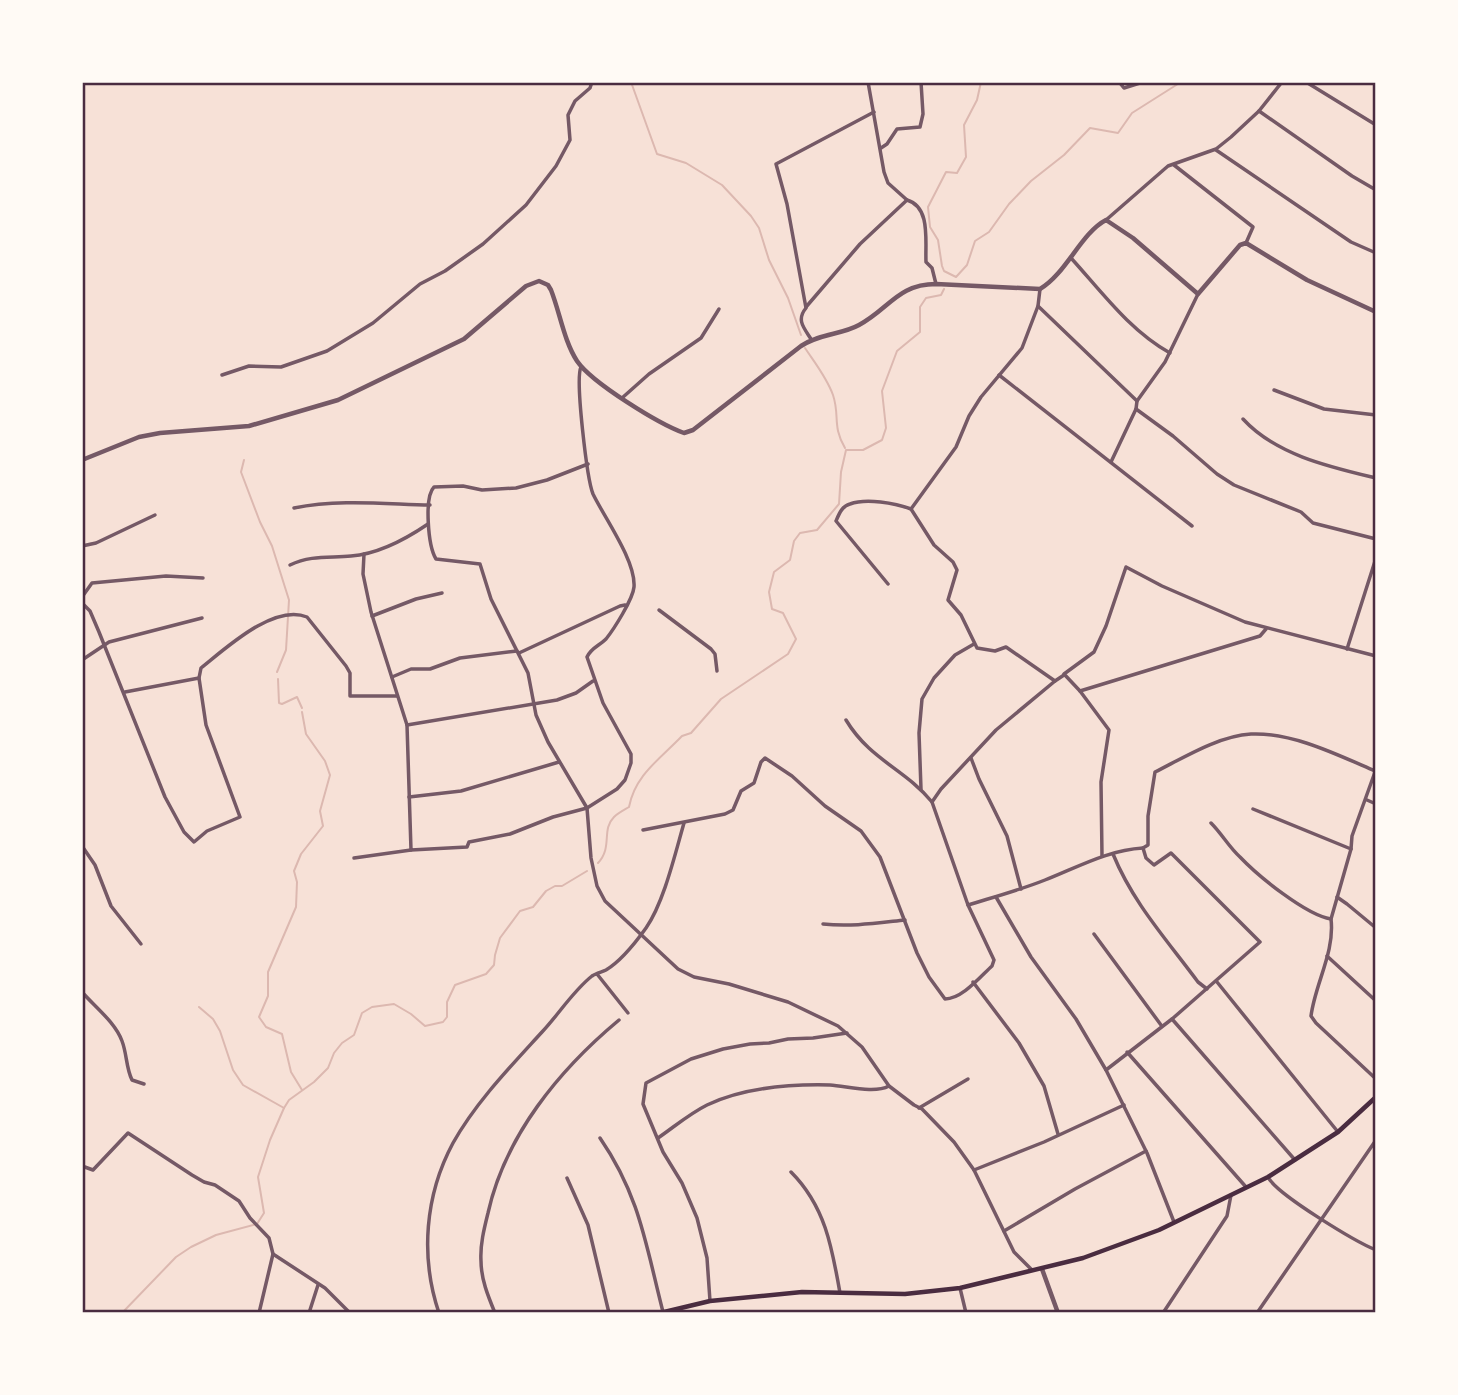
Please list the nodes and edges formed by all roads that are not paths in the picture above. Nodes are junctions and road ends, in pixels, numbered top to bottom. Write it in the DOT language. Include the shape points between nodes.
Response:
graph roads {
  1 [pos="592,82"];
  2 [pos="868,82"];
  3 [pos="921,82"];
  4 [pos="1119,82"];
  5 [pos="1143,82"];
  6 [pos="1282,82"];
  7 [pos="1306,82"];
  8 [pos="1259,111"];
  9 [pos="874,112"];
  10 [pos="1376,125"];
  11 [pos="881,148"];
  12 [pos="1216,149"];
  13 [pos="1174,165"];
  14 [pos="1376,190"];
  15 [pos="906,200"];
  16 [pos="1106,220"];
  17 [pos="1246,243"];
  18 [pos="1376,253"];
  19 [pos="1071,258"];
  20 [pos="936,284"];
  21 [pos="1041,289"];
  22 [pos="1198,293"];
  23 [pos="1038,306"];
  24 [pos="806,307"];
  25 [pos="719,309"];
  26 [pos="1376,312"];
  27 [pos="811,339"];
  28 [pos="1170,353"];
  29 [pos="582,367"];
  30 [pos="222,375"];
  31 [pos="999,375"];
  32 [pos="1274,390"];
  33 [pos="622,398"];
  34 [pos="1137,401"];
  35 [pos="1136,409"];
  36 [pos="1376,415"];
  37 [pos="1243,419"];
  38 [pos="82,460"];
  39 [pos="1111,463"];
  40 [pos="588,464"];
  41 [pos="1376,478"];
  42 [pos="430,505"];
  43 [pos="294,508"];
  44 [pos="911,509"];
  45 [pos="155,515"];
  46 [pos="428,524"];
  47 [pos="1192,526"];
  48 [pos="1376,539"];
  49 [pos="82,546"];
  50 [pos="364,554"];
  51 [pos="1376,558"];
  52 [pos="290,565"];
  53 [pos="203,578"];
  54 [pos="888,584"];
  55 [pos="442,593"];
  56 [pos="82,597"];
  57 [pos="82,603"];
  58 [pos="625,606"];
  59 [pos="659,610"];
  60 [pos="372,616"];
  61 [pos="202,618"];
  62 [pos="1266,629"];
  63 [pos="974,644"];
  64 [pos="104,645"];
  65 [pos="1347,649"];
  66 [pos="517,652"];
  67 [pos="1376,656"];
  68 [pos="82,660"];
  69 [pos="717,671"];
  70 [pos="1064,674"];
  71 [pos="392,677"];
  72 [pos="199,678"];
  73 [pos="594,680"];
  74 [pos="1055,681"];
  75 [pos="1080,691"];
  76 [pos="125,692"];
  77 [pos="397,696"];
  78 [pos="533,705"];
  79 [pos="846,720"];
  80 [pos="407,725"];
  81 [pos="971,758"];
  82 [pos="559,762"];
  83 [pos="1376,770"];
  84 [pos="921,789"];
  85 [pos="409,797"];
  86 [pos="1367,800"];
  87 [pos="932,802"];
  88 [pos="1376,804"];
  89 [pos="587,808"];
  90 [pos="1253,809"];
  91 [pos="684,823"];
  92 [pos="1212,823"];
  93 [pos="643,830"];
  94 [pos="82,846"];
  95 [pos="1143,848"];
  96 [pos="1351,849"];
  97 [pos="411,850"];
  98 [pos="1113,854"];
  99 [pos="1102,856"];
  100 [pos="354,858"];
  101 [pos="1021,889"];
  102 [pos="996,896"];
  103 [pos="1336,897"];
  104 [pos="968,905"];
  105 [pos="1331,919"];
  106 [pos="905,920"];
  107 [pos="823,924"];
  108 [pos="1376,929"];
  109 [pos="641,934"];
  110 [pos="1094,934"];
  111 [pos="141,944"];
  112 [pos="1327,956"];
  113 [pos="597,974"];
  114 [pos="973,982"];
  115 [pos="1217,982"];
  116 [pos="1207,989"];
  117 [pos="82,992"];
  118 [pos="1376,1001"];
  119 [pos="628,1013"];
  120 [pos="1172,1019"];
  121 [pos="619,1020"];
  122 [pos="1161,1026"];
  123 [pos="846,1033"];
  124 [pos="1127,1052"];
  125 [pos="1106,1070"];
  126 [pos="968,1079"];
  127 [pos="1376,1079"];
  128 [pos="144,1084"];
  129 [pos="889,1086"];
  130 [pos="1376,1097"];
  131 [pos="1124,1105"];
  132 [pos="919,1108"];
  133 [pos="1338,1132"];
  134 [pos="1058,1134"];
  135 [pos="600,1138"];
  136 [pos="657,1138"];
  137 [pos="1376,1140"];
  138 [pos="1146,1151"];
  139 [pos="1296,1160"];
  140 [pos="82,1166"];
  141 [pos="974,1170"];
  142 [pos="791,1172"];
  143 [pos="1268,1177"];
  144 [pos="567,1178"];
  145 [pos="1247,1188"];
  146 [pos="1231,1195"];
  147 [pos="1321,1218"];
  148 [pos="1174,1222"];
  149 [pos="1004,1231"];
  150 [pos="1376,1250"];
  151 [pos="273,1254"];
  152 [pos="1042,1269"];
  153 [pos="1033,1272"];
  154 [pos="318,1284"];
  155 [pos="960,1288"];
  156 [pos="840,1293"];
  157 [pos="710,1301"];
  158 [pos="683,1310"];
  159 [pos="661,1312"];
  160 [pos="259,1313"];
  161 [pos="309,1313"];
  162 [pos="350,1313"];
  163 [pos="439,1313"];
  164 [pos="495,1313"];
  165 [pos="609,1313"];
  166 [pos="966,1313"];
  167 [pos="1058,1313"];
  168 [pos="1163,1313"];
  169 [pos="1257,1313"];
  1 -- 30 [label="street" via="568,115 570,141 556,166 526,205 483,244 327,351 281,367 249,366"];
  2 -- 9 [label="street"];
  3 -- 11 [label="street" via="920,127 897,129"];
  4 -- 5 [label="street" via="1124,88"];
  6 -- 8 [label="street"];
  7 -- 10 [label="street"];
  8 -- 12 [label="street"];
  8 -- 14 [label="street"];
  9 -- 11 [label="street"];
  9 -- 24 [label="street" via="776,164"];
  11 -- 15 [label="street" via="888,183"];
  12 -- 13 [label="street"];
  12 -- 18 [label="street" via="1351,242"];
  13 -- 16 [label="street"];
  13 -- 17 [label="street" via="1253,227"];
  15 -- 20 [label="street" via="921,210 926,262"];
  15 -- 24 [label="street" via="860,244"];
  16 -- 19 [label="street"];
  16 -- 22 [label="street"];
  17 -- 22 [label="street"];
  17 -- 26 [label="street" via="1307,280"];
  19 -- 21 [label="street"];
  19 -- 28 [label="street" via="1131,324"];
  20 -- 21 [label="street"];
  20 -- 27 [label="street" via="909,288 860,325"];
  21 -- 23 [label="street"];
  22 -- 28 [label="street"];
  23 -- 31 [label="street" via="1022,348"];
  23 -- 34 [label="street"];
  24 -- 27 [label="street" via="800,323"];
  25 -- 33 [label="street" via="701,338"];
  27 -- 33 [label="street" via="688,433"];
  28 -- 34 [label="street"];
  29 -- 33 [label="street"];
  29 -- 38 [label="street" via="551,290 539,281 526,286 464,339 338,400 249,426 139,437"];
  29 -- 40 [label="street" via="579,398"];
  31 -- 39 [label="street"];
  31 -- 44 [label="street" via="969,416 956,447"];
  32 -- 36 [label="street" via="1324,410"];
  34 -- 35 [label="street"];
  35 -- 39 [label="street"];
  35 -- 48 [label="street" via="1234,485 1301,512 1313,523"];
  37 -- 41 [label="street" via="1273,443 1325,466"];
  39 -- 47 [label="street"];
  40 -- 42 [label="street" via="516,488 434,486"];
  40 -- 58 [label="street" via="593,494 632,572 634,588"];
  42 -- 43 [label="street" via="356,502"];
  42 -- 46 [label="street"];
  44 -- 54 [label="street" via="882,501 849,504 836,521"];
  44 -- 63 [label="street" via="957,570 948,600 961,615"];
  45 -- 49 [label="street"];
  46 -- 50 [label="street"];
  46 -- 66 [label="street" via="436,559 480,564"];
  50 -- 52 [label="street" via="312,557"];
  50 -- 60 [label="street" via="363,574"];
  51 -- 65 [label="street"];
  53 -- 56 [label="street" via="166,576 92,583"];
  55 -- 60 [label="street"];
  57 -- 64 [label="street"];
  58 -- 66 [label="street"];
  58 -- 73 [label="street" via="606,638 588,654"];
  59 -- 69 [label="street" via="711,649"];
  60 -- 71 [label="street"];
  61 -- 64 [label="street"];
  62 -- 65 [label="street"];
  62 -- 70 [label="street" via="1214,610 1126,567 1094,652"];
  62 -- 75 [label="street" via="1260,636"];
  63 -- 74 [label="street" via="984,650 1006,647"];
  63 -- 84 [label="street" via="954,655 922,699"];
  64 -- 68 [label="street"];
  64 -- 76 [label="street"];
  65 -- 67 [label="street"];
  66 -- 71 [label="street" via="460,659 430,669 411,668"];
  66 -- 78 [label="street" via="527,673"];
  70 -- 74 [label="street"];
  70 -- 75 [label="street"];
  71 -- 77 [label="street"];
  72 -- 76 [label="street"];
  72 -- 76 [label="street" via="206,725 240,817 194,842 165,797"];
  72 -- 77 [label="street" via="201,668 250,631 278,617 300,614 346,666 350,696"];
  73 -- 78 [label="street" via="576,693"];
  73 -- 89 [label="street" via="631,754 631,763 621,786"];
  74 -- 81 [label="street" via="996,730"];
  75 -- 99 [label="street" via="1109,730 1101,782"];
  77 -- 80 [label="street"];
  78 -- 80 [label="street"];
  78 -- 82 [label="street"];
  79 -- 84 [label="street" via="867,749"];
  80 -- 85 [label="street"];
  81 -- 87 [label="street"];
  81 -- 101 [label="street" via="1007,836"];
  82 -- 85 [label="street" via="461,791"];
  82 -- 89 [label="street"];
  83 -- 86 [label="street"];
  83 -- 95 [label="street" via="1306,743 1259,735 1211,745 1155,772 1148,845"];
  84 -- 87 [label="street"];
  85 -- 97 [label="street"];
  86 -- 88 [label="street"];
  86 -- 96 [label="street"];
  87 -- 104 [label="street"];
  89 -- 97 [label="street" via="510,834 469,842 460,849"];
  89 -- 109 [label="street" via="597,887 605,901"];
  90 -- 96 [label="street"];
  91 -- 93 [label="street"];
  91 -- 106 [label="street" via="733,810 741,791 754,783 765,758 861,831 880,857"];
  91 -- 109 [label="street" via="654,914"];
  92 -- 105 [label="street" via="1241,859 1276,888"];
  94 -- 111 [label="street" via="95,864 111,905"];
  95 -- 98 [label="street"];
  95 -- 115 [label="street" via="1154,865 1171,853 1260,942"];
  96 -- 103 [label="street"];
  97 -- 100 [label="street"];
  98 -- 99 [label="street"];
  98 -- 116 [label="street" via="1146,915"];
  99 -- 101 [label="street"];
  101 -- 102 [label="street"];
  102 -- 104 [label="street"];
  102 -- 125 [label="street"];
  103 -- 105 [label="street"];
  103 -- 108 [label="street"];
  104 -- 114 [label="street" via="993,960"];
  105 -- 112 [label="street"];
  106 -- 107 [label="street"];
  106 -- 114 [label="street" via="943,998 953,998"];
  109 -- 113 [label="street" via="616,962"];
  109 -- 123 [label="street" via="687,975 788,1002"];
  110 -- 122 [label="street"];
  112 -- 118 [label="street"];
  112 -- 127 [label="street" via="1312,1008 1313,1020"];
  113 -- 119 [label="street"];
  113 -- 163 [label="street" via="516,1060 452,1144 426,1233"];
  114 -- 134 [label="street" via="1019,1043 1044,1086"];
  115 -- 116 [label="street"];
  115 -- 133 [label="street"];
  116 -- 120 [label="street"];
  117 -- 128 [label="street" via="121,1039 132,1080"];
  120 -- 122 [label="street"];
  120 -- 139 [label="street"];
  121 -- 164 [label="street" via="591,1043 533,1112 495,1183 481,1246 484,1286"];
  122 -- 124 [label="street"];
  123 -- 129 [label="street" via="862,1047"];
  123 -- 136 [label="street" via="723,1049 691,1059 646,1083 643,1104"];
  124 -- 125 [label="street"];
  124 -- 145 [label="street"];
  125 -- 131 [label="street"];
  126 -- 132 [label="street"];
  129 -- 132 [label="street"];
  129 -- 136 [label="street" via="788,1086 741,1094 709,1104"];
  130 -- 133 [label="main road"];
  131 -- 134 [label="street"];
  131 -- 138 [label="street"];
  132 -- 141 [label="street" via="954,1142"];
  133 -- 139 [label="main road"];
  134 -- 141 [label="street"];
  135 -- 159 [label="street" via="626,1181 644,1232"];
  136 -- 157 [label="street" via="697,1218 707,1258"];
  137 -- 147 [label="street"];
  138 -- 148 [label="street"];
  138 -- 149 [label="street"];
  139 -- 143 [label="main road"];
  140 -- 151 [label="street" via="93,1170 128,1133 133,1135 239,1201 269,1238"];
  141 -- 149 [label="street"];
  142 -- 156 [label="street" via="813,1197 824,1224"];
  143 -- 145 [label="main road"];
  143 -- 147 [label="street"];
  144 -- 165 [label="street" via="588,1224"];
  145 -- 146 [label="main road"];
  146 -- 148 [label="main road"];
  146 -- 168 [label="street" via="1227,1216"];
  147 -- 150 [label="street"];
  147 -- 169 [label="street"];
  148 -- 152 [label="main road"];
  149 -- 153 [label="street" via="1014,1252"];
  151 -- 154 [label="street"];
  151 -- 160 [label="street"];
  152 -- 153 [label="main road"];
  152 -- 167 [label="street"];
  153 -- 155 [label="main road"];
  154 -- 161 [label="street"];
  154 -- 162 [label="street"];
  155 -- 156 [label="main road" via="905,1294"];
  155 -- 166 [label="street"];
  156 -- 157 [label="main road"];
  157 -- 158 [label="main road"];
  158 -- 159 [label="main road"];
}
